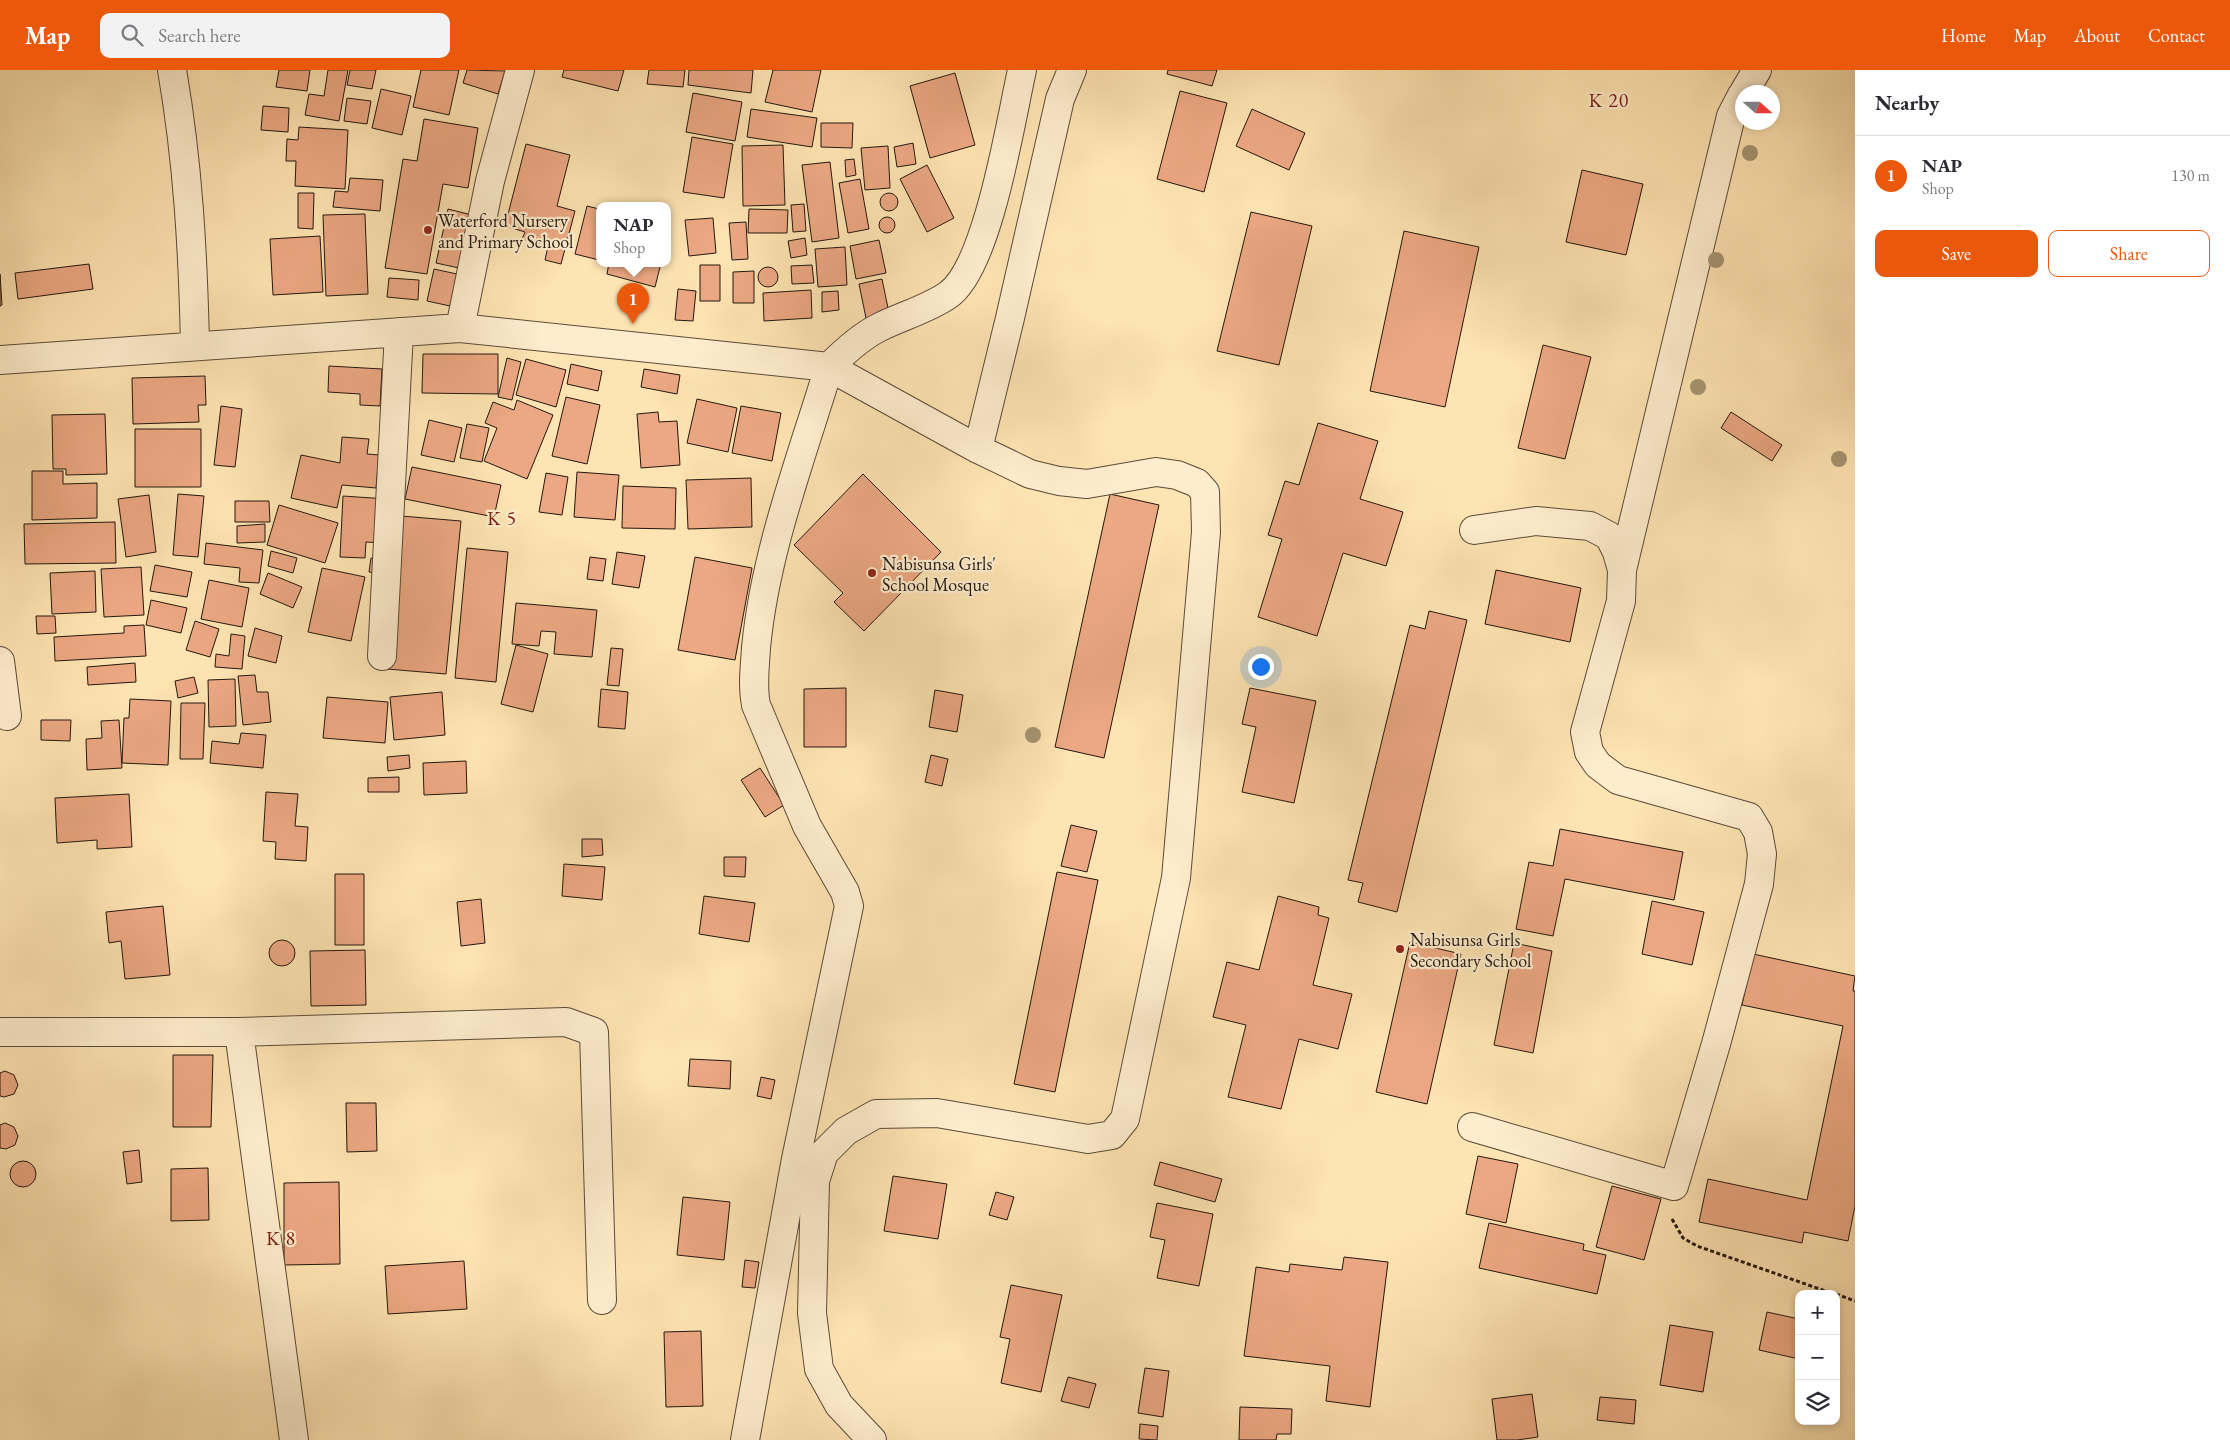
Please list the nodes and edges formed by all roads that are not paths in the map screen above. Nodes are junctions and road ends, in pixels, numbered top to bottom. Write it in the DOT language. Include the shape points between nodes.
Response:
graph roads {
  1 [pos="172,70"];
  2 [pos="520,70"];
  3 [pos="1022,70"];
  4 [pos="1072,70"];
  5 [pos="1756,70"];
  6 [pos="1748,85"];
  7 [pos="1735,109"];
  8 [pos="460,328"];
  9 [pos="399,332"];
  10 [pos="195,346"];
  11 [pos="0,360"];
  12 [pos="829,367"];
  13 [pos="978,450"];
  14 [pos="1474,530"];
  15 [pos="1622,570"];
  16 [pos="382,656"];
  17 [pos="0,661"];
  18 [pos="7,716"];
  19 [pos="0,1032"];
  20 [pos="239,1032"];
  21 [pos="1472,1128"];
  22 [pos="602,1300"];
  23 [pos="294,1440"];
  24 [pos="745,1440"];
  25 [pos="872,1440"];
  1 -- 10 [label="street" via="187,183"];
  2 -- 8 [label="street" via="490,181"];
  3 -- 12 [label="street" via="983,238 968,273 950,294 878,328 848,348"];
  4 -- 13 [label="street" via="1060,100"];
  5 -- 6 [label="street"];
  7 -- 15 [label="street"];
  8 -- 9 [label="street"];
  8 -- 12 [label="street"];
  9 -- 10 [label="street"];
  9 -- 16 [label="street"];
  10 -- 11 [label="street"];
  12 -- 13 [label="street"];
  12 -- 24 [label="street" via="768,574 758,630 753,692 762,722 807,826 845,892 849,906 796,1159"];
  13 -- 25 [label="street" via="1030,474 1059,482 1087,484 1156,472 1197,482 1205,492 1206,532 1176,878 1126,1119 1112,1135 1088,1139 937,1113 876,1114 846,1131 824,1153 815,1181 814,1200 812,1313 819,1369 839,1405"];
  14 -- 15 [label="street" via="1536,520 1590,526 1608,536"];
  15 -- 21 [label="street" via="1621,600 1584,732 1589,752 1598,765 1618,780 1749,817 1758,832 1762,854 1759,884 1716,1044 1674,1186"];
  17 -- 18 [label="street"];
  19 -- 20 [label="street"];
  20 -- 22 [label="street" via="566,1022 594,1032"];
  20 -- 23 [label="street"];
}
